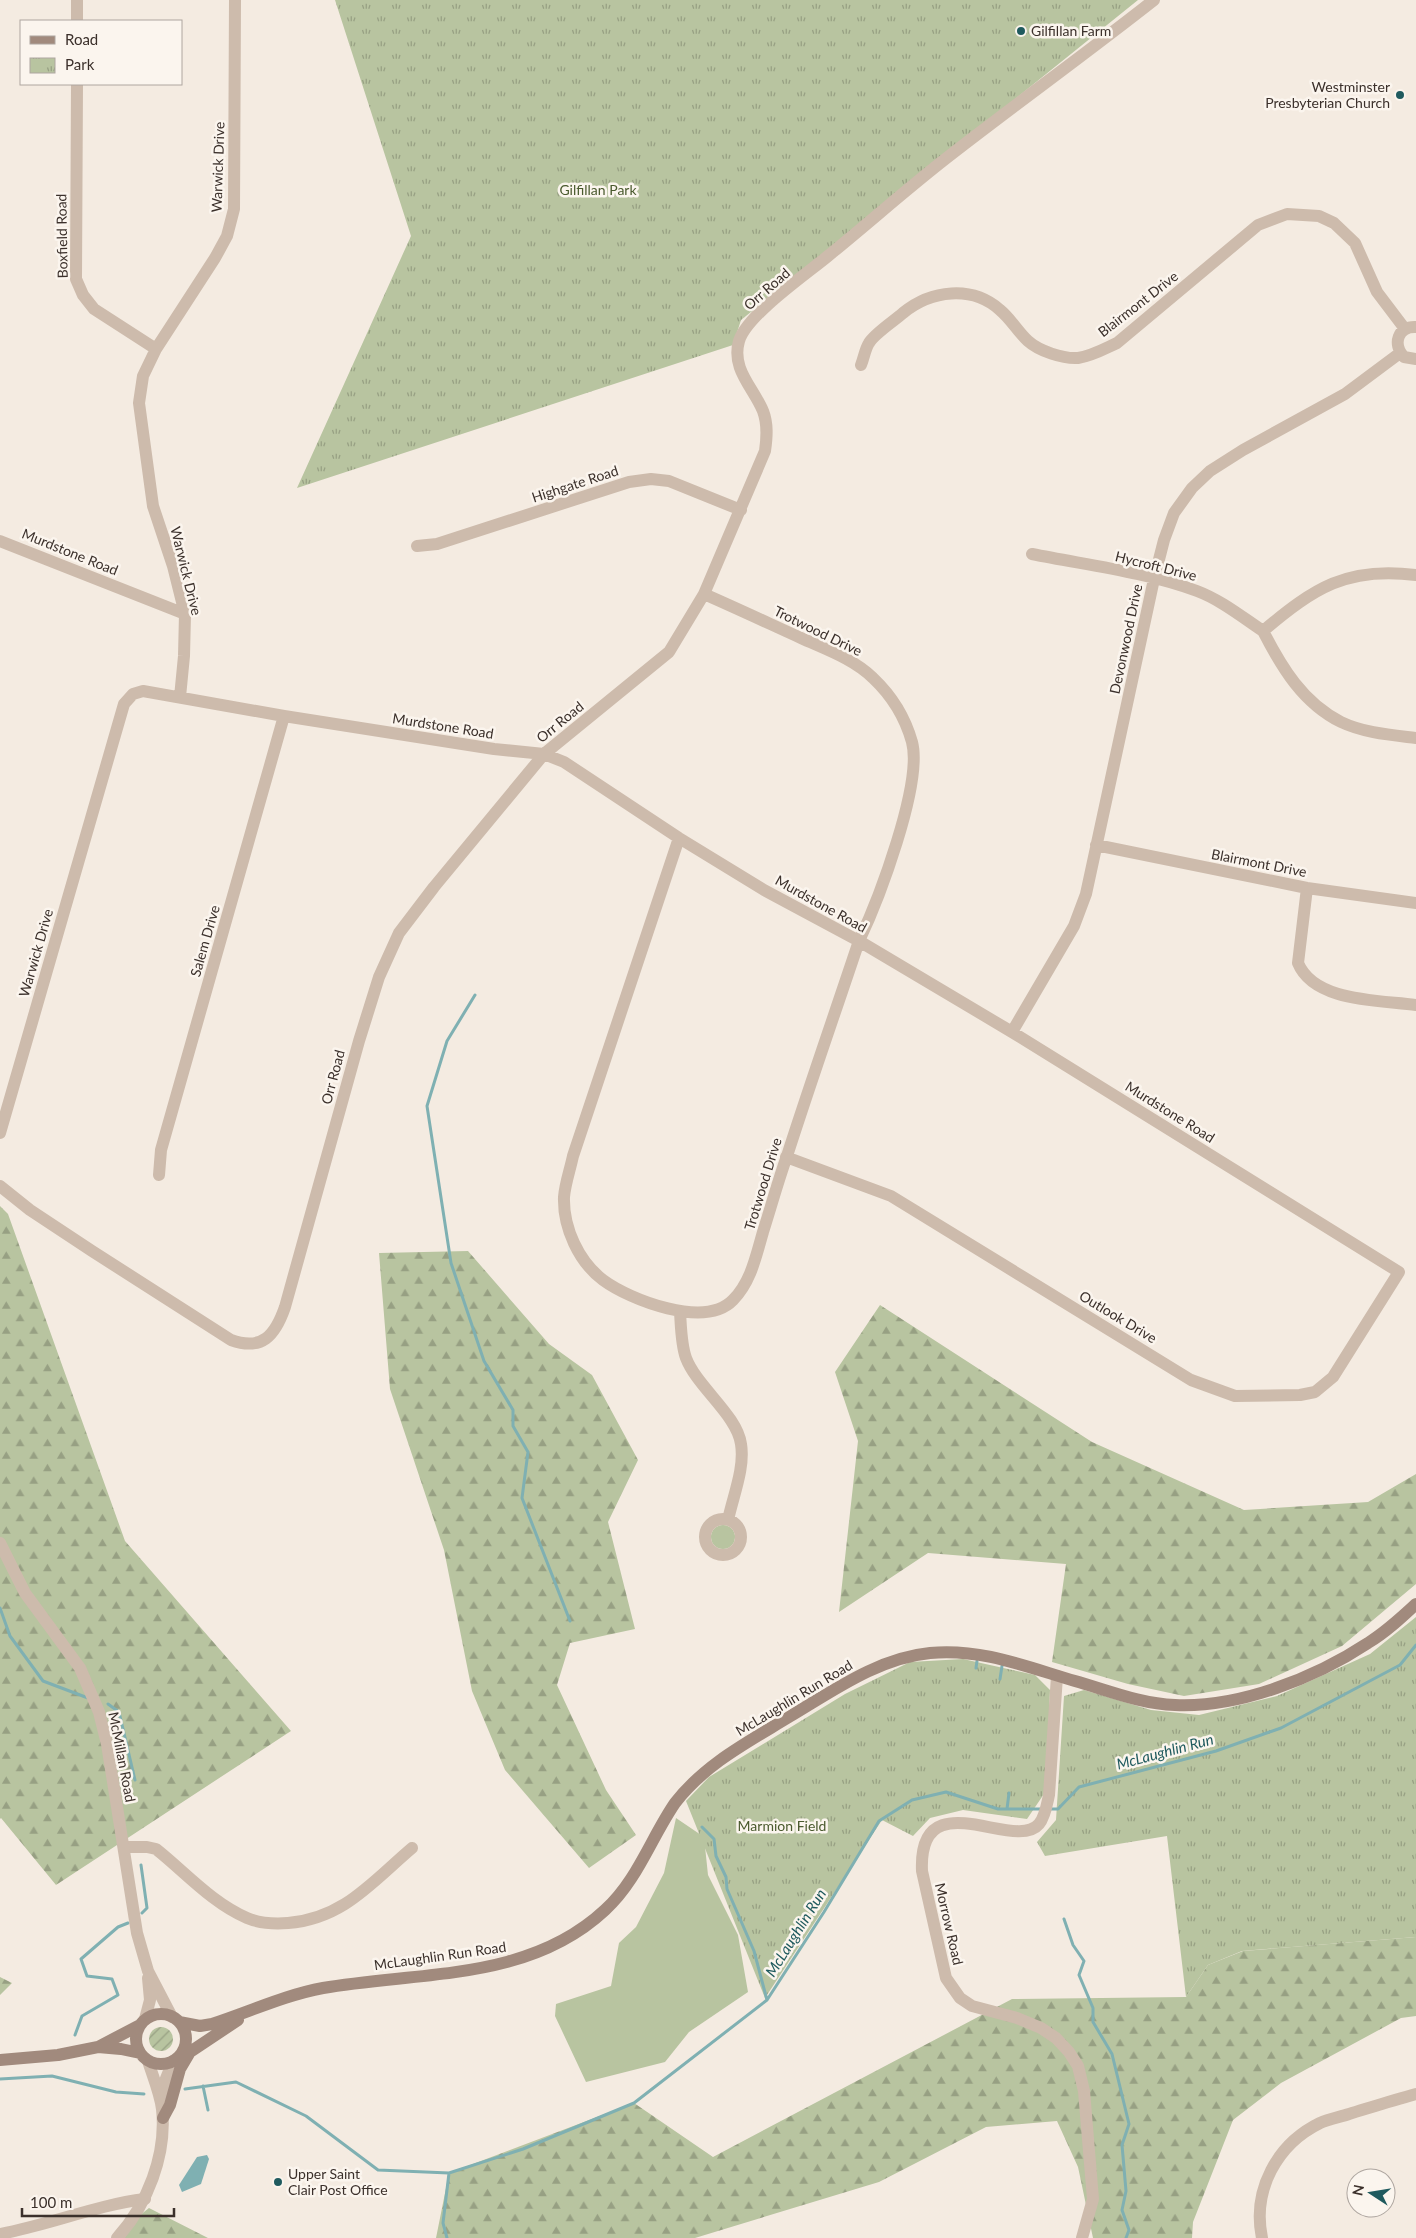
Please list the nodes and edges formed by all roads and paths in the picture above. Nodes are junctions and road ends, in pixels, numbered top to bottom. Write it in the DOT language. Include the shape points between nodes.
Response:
graph roads {
  1 [pos="77,0"];
  2 [pos="235,0"];
  3 [pos="1154,0"];
  4 [pos="77,20"];
  5 [pos="77,85"];
  6 [pos="1411,328"];
  7 [pos="156,350"];
  8 [pos="1400,353"];
  9 [pos="1416,359"];
  10 [pos="861,364"];
  11 [pos="741,510"];
  12 [pos="0,541"];
  13 [pos="417,546"];
  14 [pos="1032,554"];
  15 [pos="1416,575"];
  16 [pos="1154,579"];
  17 [pos="704,594"];
  18 [pos="185,614"];
  19 [pos="1262,631"];
  20 [pos="180,697"];
  21 [pos="284,716"];
  22 [pos="1416,738"];
  23 [pos="544,754"];
  24 [pos="679,838"];
  25 [pos="1096,845"];
  26 [pos="1307,888"];
  27 [pos="1416,903"];
  28 [pos="859,941"];
  29 [pos="1416,1005"];
  30 [pos="1012,1032"];
  31 [pos="0,1133"];
  32 [pos="786,1157"];
  33 [pos="159,1175"];
  34 [pos="0,1186"];
  35 [pos="1399,1272"];
  36 [pos="680,1312"];
  37 [pos="728,1520"];
  38 [pos="0,1543"];
  39 [pos="1416,1604"];
  40 [pos="1057,1676"];
  41 [pos="124,1847"];
  42 [pos="412,1848"];
  43 [pos="148,1971"];
  44 [pos="250,2012"];
  45 [pos="176,2019"];
  46 [pos="142,2022"];
  47 [pos="98,2047"];
  48 [pos="181,2055"];
  49 [pos="144,2057"];
  50 [pos="0,2060"];
  51 [pos="1416,2094"];
  52 [pos="162,2113"];
  53 [pos="145,2199"];
  54 [pos="0,2234"];
  55 [pos="117,2238"];
  56 [pos="1082,2238"];
  57 [pos="1262,2238"];
  1 -- 4 [label="street"];
  2 -- 7 [label="street, Warwick Drive" via="234,209 227,236 215,258"];
  3 -- 11 [label="street, Orr Road" via="950,156 746,327 737,353 739,365 763,411 768,434"];
  5 -- 7 [label="street, Boxfield Road" via="76,278 94,309"];
  6 -- 8 [label="street, Blairmont Drive" via="1401,332 1397,342"];
  6 -- 10 [label="street, Blairmont Drive" via="1377,292 1355,244 1346,233 1334,222 1320,216 1287,214 1258,225 1116,343 1095,354 1077,358 1044,350 1029,342 1000,309 986,300 954,293 939,294 908,309 869,342"];
  7 -- 18 [label="street, Warwick Drive" via="143,376 140,403 153,506"];
  8 -- 9 [label="street"];
  8 -- 16 [label="street, Devonwood Drive" via="1345,394 1210,471 1192,488 1174,513"];
  11 -- 13 [label="street, Highgate Road" via="669,481 651,479 629,482 438,544"];
  11 -- 17 [label="street, Orr Road"];
  12 -- 18 [label="street, Murdstone Road"];
  14 -- 16 [label="street, Hycroft Drive"];
  15 -- 19 [label="street" via="1389,572 1353,576 1318,590"];
  16 -- 19 [label="street, Hycroft Drive" via="1198,592 1223,604"];
  16 -- 25 [label="street, Devonwood Drive"];
  17 -- 23 [label="street, Orr Road" via="669,652"];
  17 -- 28 [label="street, Trotwood Drive" via="840,656 872,677 899,708 912,743 912,783 900,829"];
  18 -- 20 [label="street, Warwick Drive"];
  19 -- 22 [label="street, Hycroft Drive" via="1294,684 1316,705 1342,722 1374,732"];
  20 -- 21 [label="street, Murdstone Road"];
  20 -- 31 [label="street, Warwick Drive" via="143,691 133,694 124,704"];
  21 -- 23 [label="street, Murdstone Road"];
  21 -- 33 [label="street, Salem Drive" via="159,1156"];
  23 -- 24 [label="street, Murdstone Road" via="564,762"];
  23 -- 34 [label="street, Orr Road" via="399,933 376,986 285,1307 272,1334 253,1344 230,1340 30,1210"];
  24 -- 28 [label="street, Murdstone Road" via="764,890"];
  24 -- 36 [label="street, Trotwood Drive" via="573,1156 564,1198 572,1239 597,1275 618,1290"];
  25 -- 26 [label="street, Blairmont Drive"];
  25 -- 30 [label="street, Devonwood Drive" via="1086,894 1074,926"];
  26 -- 27 [label="street, Blairmont Drive"];
  26 -- 29 [label="street" via="1298,962 1303,974 1324,990 1345,996"];
  28 -- 30 [label="street, Murdstone Road"];
  28 -- 32 [label="street, Trotwood Drive"];
  30 -- 35 [label="street, Murdstone Road"];
  32 -- 35 [label="street, Outlook Drive" via="891,1196 1191,1380 1235,1396 1300,1396 1315,1392 1333,1377"];
  32 -- 36 [label="street, Trotwood Drive" via="748,1281 732,1301 719,1310 697,1314"];
  36 -- 37 [label="street" via="686,1357 737,1430 741,1445 741,1463"];
  38 -- 41 [label="street, McMillan Road" via="24,1593 80,1668 99,1712"];
  39 -- 40 [label="main road, McLaughlin Run Road" via="1375,1639 1332,1664 1263,1691 1220,1702 1156,1703"];
  40 -- 44 [label="main road, McLaughlin Run Road" via="1004,1659 969,1653 930,1653 884,1664 850,1681 708,1767 675,1803 625,1889 606,1910 553,1946 488,1967 321,1988"];
  40 -- 56 [label="street, Morrow Road" via="1047,1802 1038,1824 1029,1830 961,1823 937,1828 924,1844 922,1871 946,1978 960,1998 972,2006 1041,2028 1056,2038 1078,2066 1084,2090 1093,2200"];
  41 -- 42 [label="street" via="156,1849 220,1902 247,1918 278,1923 303,1922 341,1908"];
  41 -- 43 [label="street, McMillan Road" via="138,1933"];
  43 -- 45 [label="street, McMillan Road"];
  43 -- 46 [label="street, McMillan Road" via="150,2000"];
  44 -- 45 [label="main road, McLaughlin Run Road" via="200,2026"];
  44 -- 48 [label="main road, McLaughlin Run Road"];
  45 -- 46 [label="main road" via="158,2014"];
  45 -- 48 [label="main road" via="186,2037"];
  46 -- 47 [label="main road"];
  46 -- 49 [label="main road" via="136,2040"];
  47 -- 49 [label="main road" via="121,2049"];
  47 -- 50 [label="main road" via="58,2055"];
  48 -- 49 [label="main road" via="164,2064"];
  48 -- 52 [label="street" via="165,2081"];
  48 -- 52 [label="main road" via="170,2105"];
  49 -- 52 [label="street"];
  51 -- 57 [label="street" via="1321,2122 1286,2147 1264,2184 1260,2214"];
  52 -- 53 [label="street" via="161,2142"];
  53 -- 54 [label="street" via="117,2202"];
  53 -- 55 [label="street"];
}
